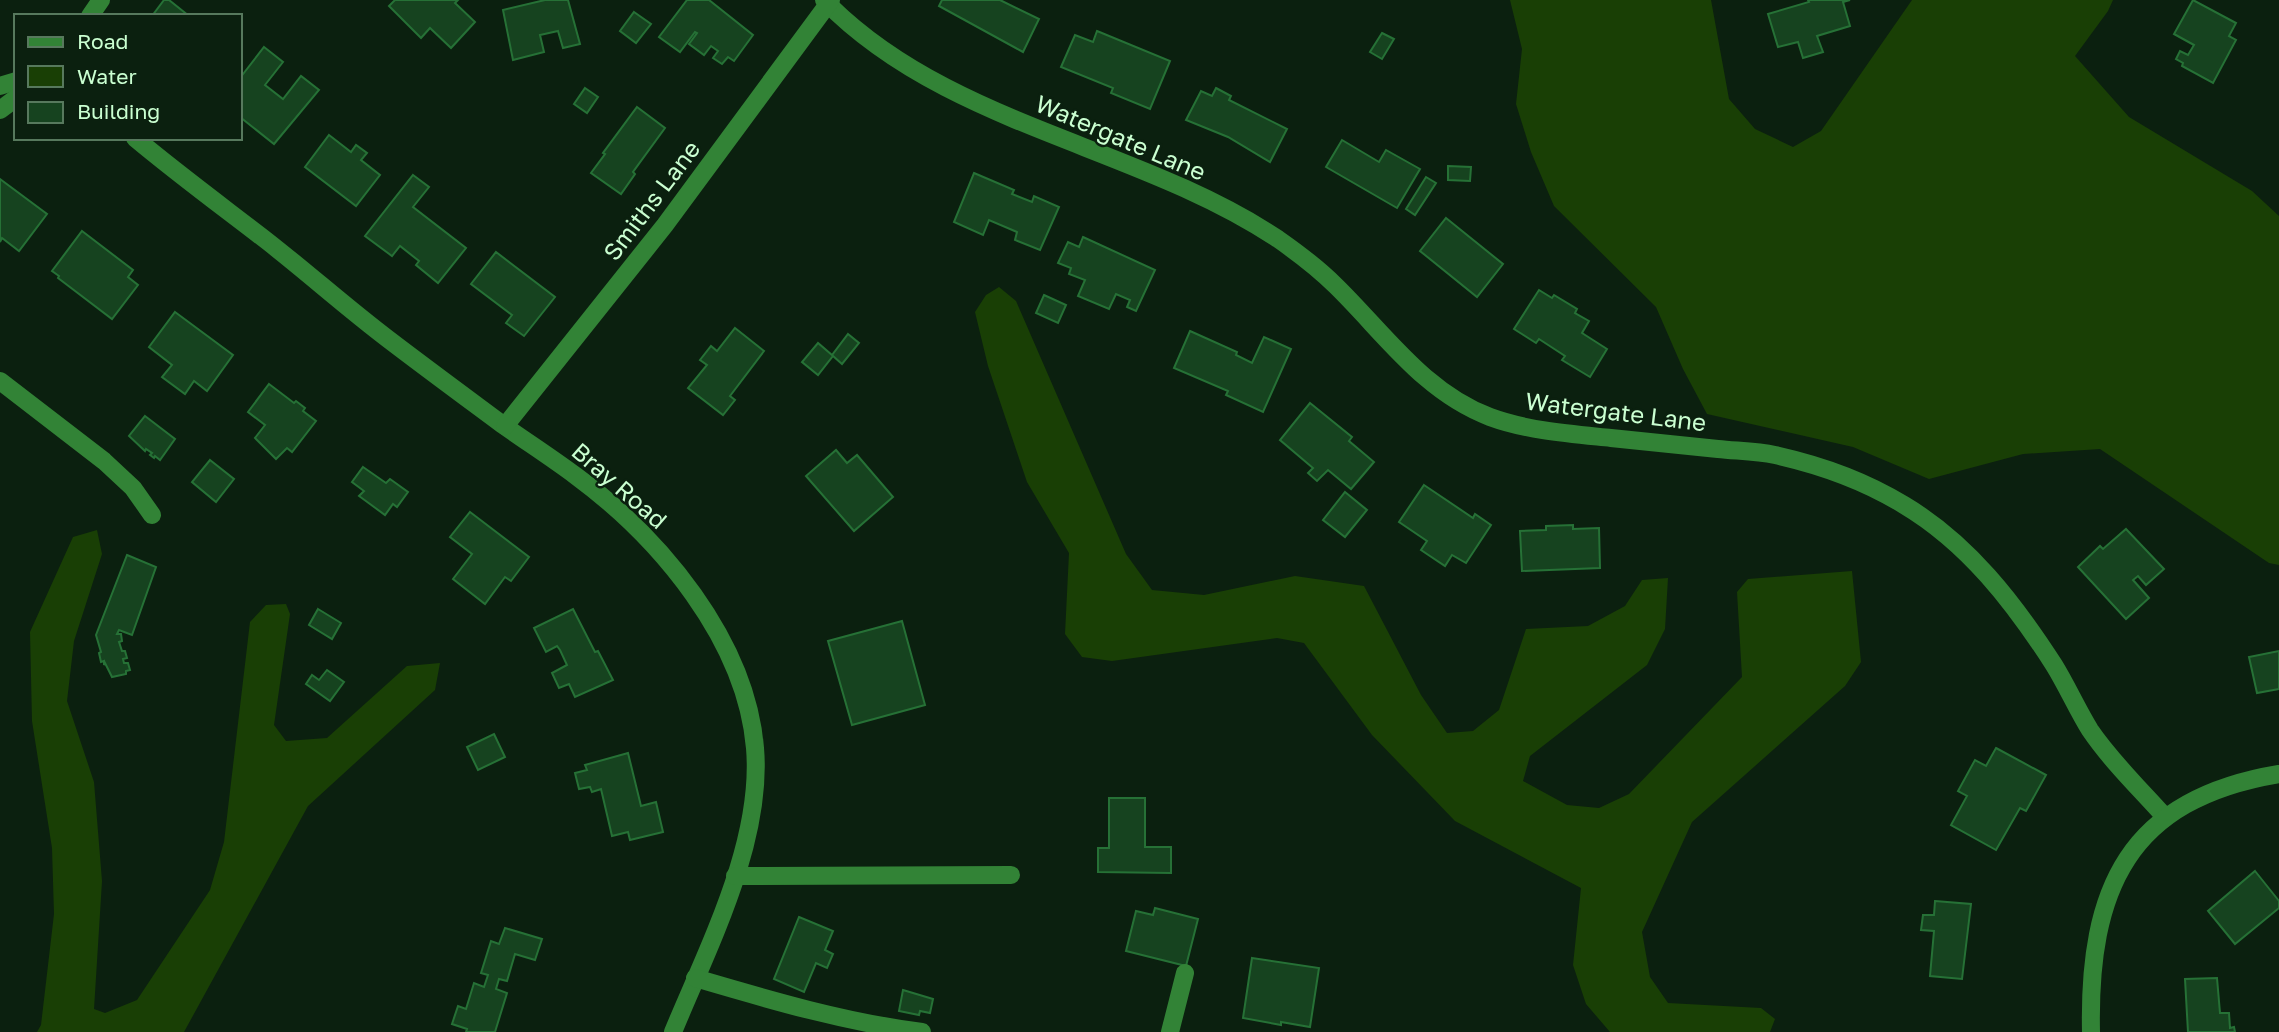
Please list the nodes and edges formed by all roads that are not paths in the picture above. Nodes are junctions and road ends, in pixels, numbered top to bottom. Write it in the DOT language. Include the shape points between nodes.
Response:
graph roads {
  1 [pos="828,2"];
  2 [pos="138,140"];
  3 [pos="0,381"];
  4 [pos="505,426"];
  5 [pos="152,515"];
  6 [pos="2279,774"];
  7 [pos="2165,817"];
  8 [pos="1011,875"];
  9 [pos="735,876"];
  10 [pos="1185,974"];
  11 [pos="695,978"];
  12 [pos="673,1032"];
  13 [pos="922,1032"];
  14 [pos="1170,1032"];
  15 [pos="2091,1032"];
  1 -- 4 [label="street, Smiths Lane" via="665,225"];
  1 -- 7 [label="street, Watergate Lane" via="893,56 952,92 1154,175 1278,239 1336,286 1434,387 1463,406 1495,419 1560,433 1771,454 1821,467 1902,503 1967,553 2002,592 2054,666 2091,731"];
  2 -- 4 [label="street, Bray Road"];
  3 -- 5 [label="street" via="104,461 133,488"];
  4 -- 9 [label="street, Bray Road" via="613,506 684,583 723,641 749,708 755,748 748,836"];
  6 -- 7 [label="street" via="2211,791"];
  7 -- 15 [label="street" via="2140,841 2108,895 2090,986"];
  8 -- 9 [label="street"];
  9 -- 11 [label="street, Bray Road"];
  10 -- 14 [label="street"];
  11 -- 12 [label="street, Bray Road"];
  11 -- 13 [label="street" via="812,1012"];
}
